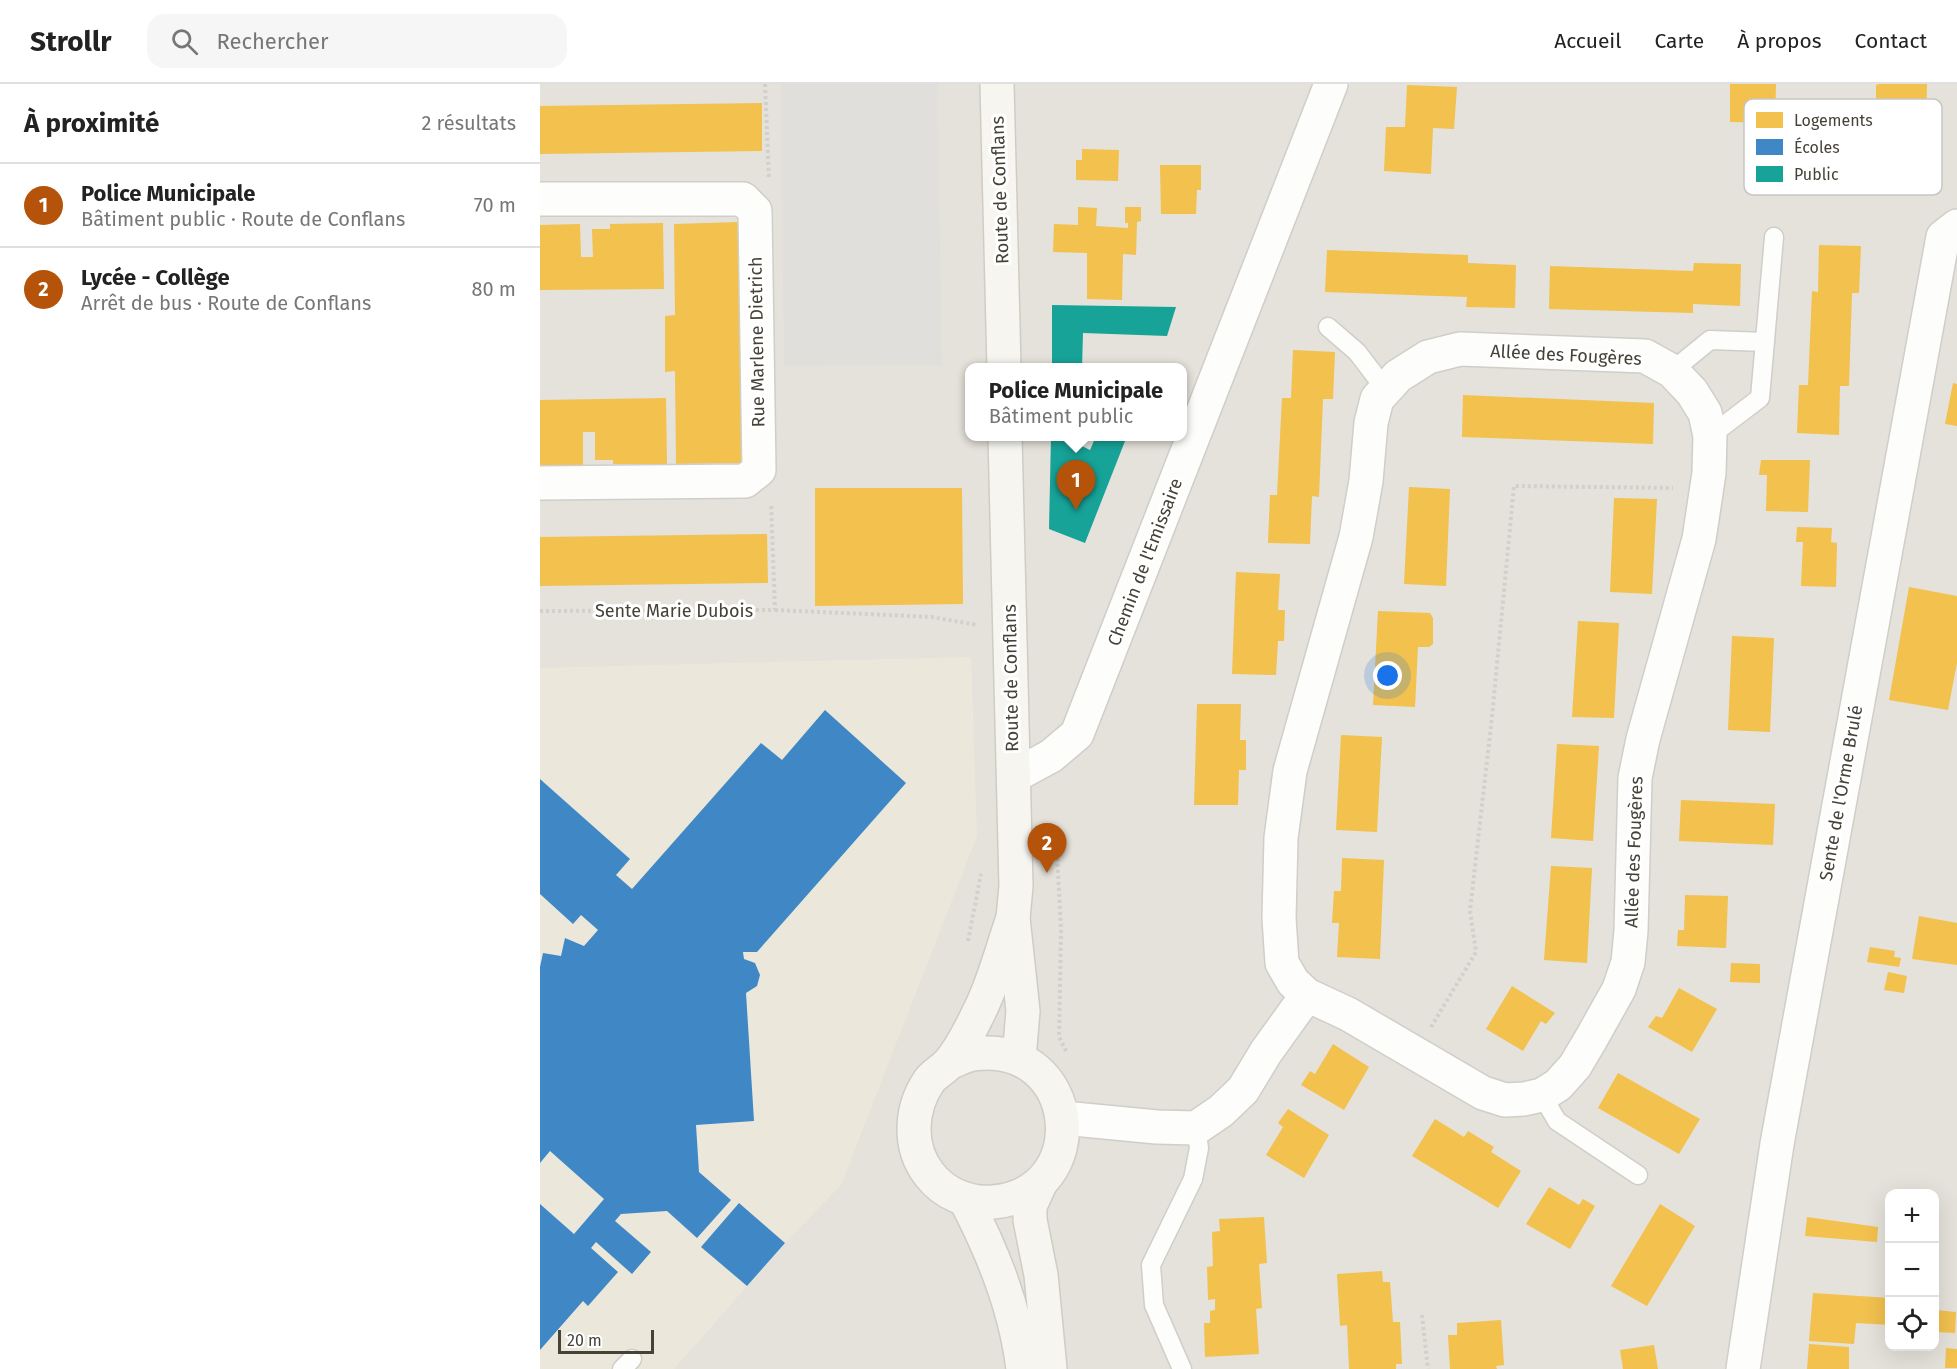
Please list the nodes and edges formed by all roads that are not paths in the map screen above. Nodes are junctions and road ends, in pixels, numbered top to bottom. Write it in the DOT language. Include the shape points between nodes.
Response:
graph roads {
  1 [pos="997,84"];
  2 [pos="1331,84"];
  3 [pos="540,199"];
  4 [pos="1957,226"];
  5 [pos="1774,237"];
  6 [pos="1329,327"];
  7 [pos="1765,342"];
  8 [pos="1004,363"];
  9 [pos="1672,371"];
  10 [pos="1386,390"];
  11 [pos="1710,436"];
  12 [pos="1005,441"];
  13 [pos="540,483"];
  14 [pos="1014,776"];
  15 [pos="1013,918"];
  16 [pos="1307,995"];
  17 [pos="1019,1058"];
  18 [pos="949,1063"];
  19 [pos="1542,1095"];
  20 [pos="1063,1118"];
  21 [pos="1196,1128"];
  22 [pos="1638,1175"];
  23 [pos="1041,1182"];
  24 [pos="965,1200"];
  25 [pos="1023,1369"];
  26 [pos="1050,1369"];
  27 [pos="1182,1369"];
  28 [pos="1743,1369"];
  1 -- 8 [label="main road, Route de Conflans"];
  2 -- 14 [label="street, Chemin de l'Emissaire" via="1077,734 1051,756"];
  3 -- 13 [label="street, Rue Marlene Dietrich" via="743,199 755,212 759,470 745,481"];
  4 -- 28 [label="street, Sente de l'Orme Brulé" via="1943,237 1777,1144"];
  5 -- 7 [label="lane"];
  6 -- 10 [label="lane" via="1357,352"];
  7 -- 9 [label="lane" via="1710,340"];
  7 -- 11 [label="lane" via="1761,398"];
  9 -- 10 [label="street, Allée des Fougères" via="1645,356 1460,349 1428,357 1398,376"];
  9 -- 11 [label="street, Allée des Fougères" via="1705,413"];
  10 -- 16 [label="street, Allée des Fougères" via="1377,399 1373,415 1356,537 1290,771 1281,838 1282,963 1293,982"];
  11 -- 19 [label="street, Allée des Fougères" via="1699,539 1635,778 1628,962 1619,989 1575,1066 1558,1085"];
  12 -- 14 [label="main road, Route de Conflans"];
  14 -- 15 [label="main road, Route de Conflans"];
  15 -- 17 [label="main road" via="1023,1011"];
  15 -- 18 [label="main road" via="982,1007"];
  16 -- 19 [label="street, Allée des Fougères" via="1348,1014 1483,1093 1505,1100"];
  16 -- 21 [label="street" via="1243,1090"];
  17 -- 18 [label="main road" via="995,1052 972,1054"];
  17 -- 20 [label="main road" via="1040,1073 1055,1094"];
  18 -- 24 [label="main road" via="930,1080 917,1102 913,1127 917,1152 929,1175 948,1192"];
  19 -- 22 [label="lane" via="1557,1121"];
  20 -- 21 [label="street"];
  20 -- 23 [label="main road" via="1062,1141"];
  21 -- 27 [label="lane" via="1199,1148 1193,1179 1151,1265 1154,1305"];
  23 -- 24 [label="main road" via="1005,1201"];
  23 -- 26 [label="main road" via="1030,1206 1030,1220 1041,1275"];
  24 -- 25 [label="main road" via="999,1274"];
}
